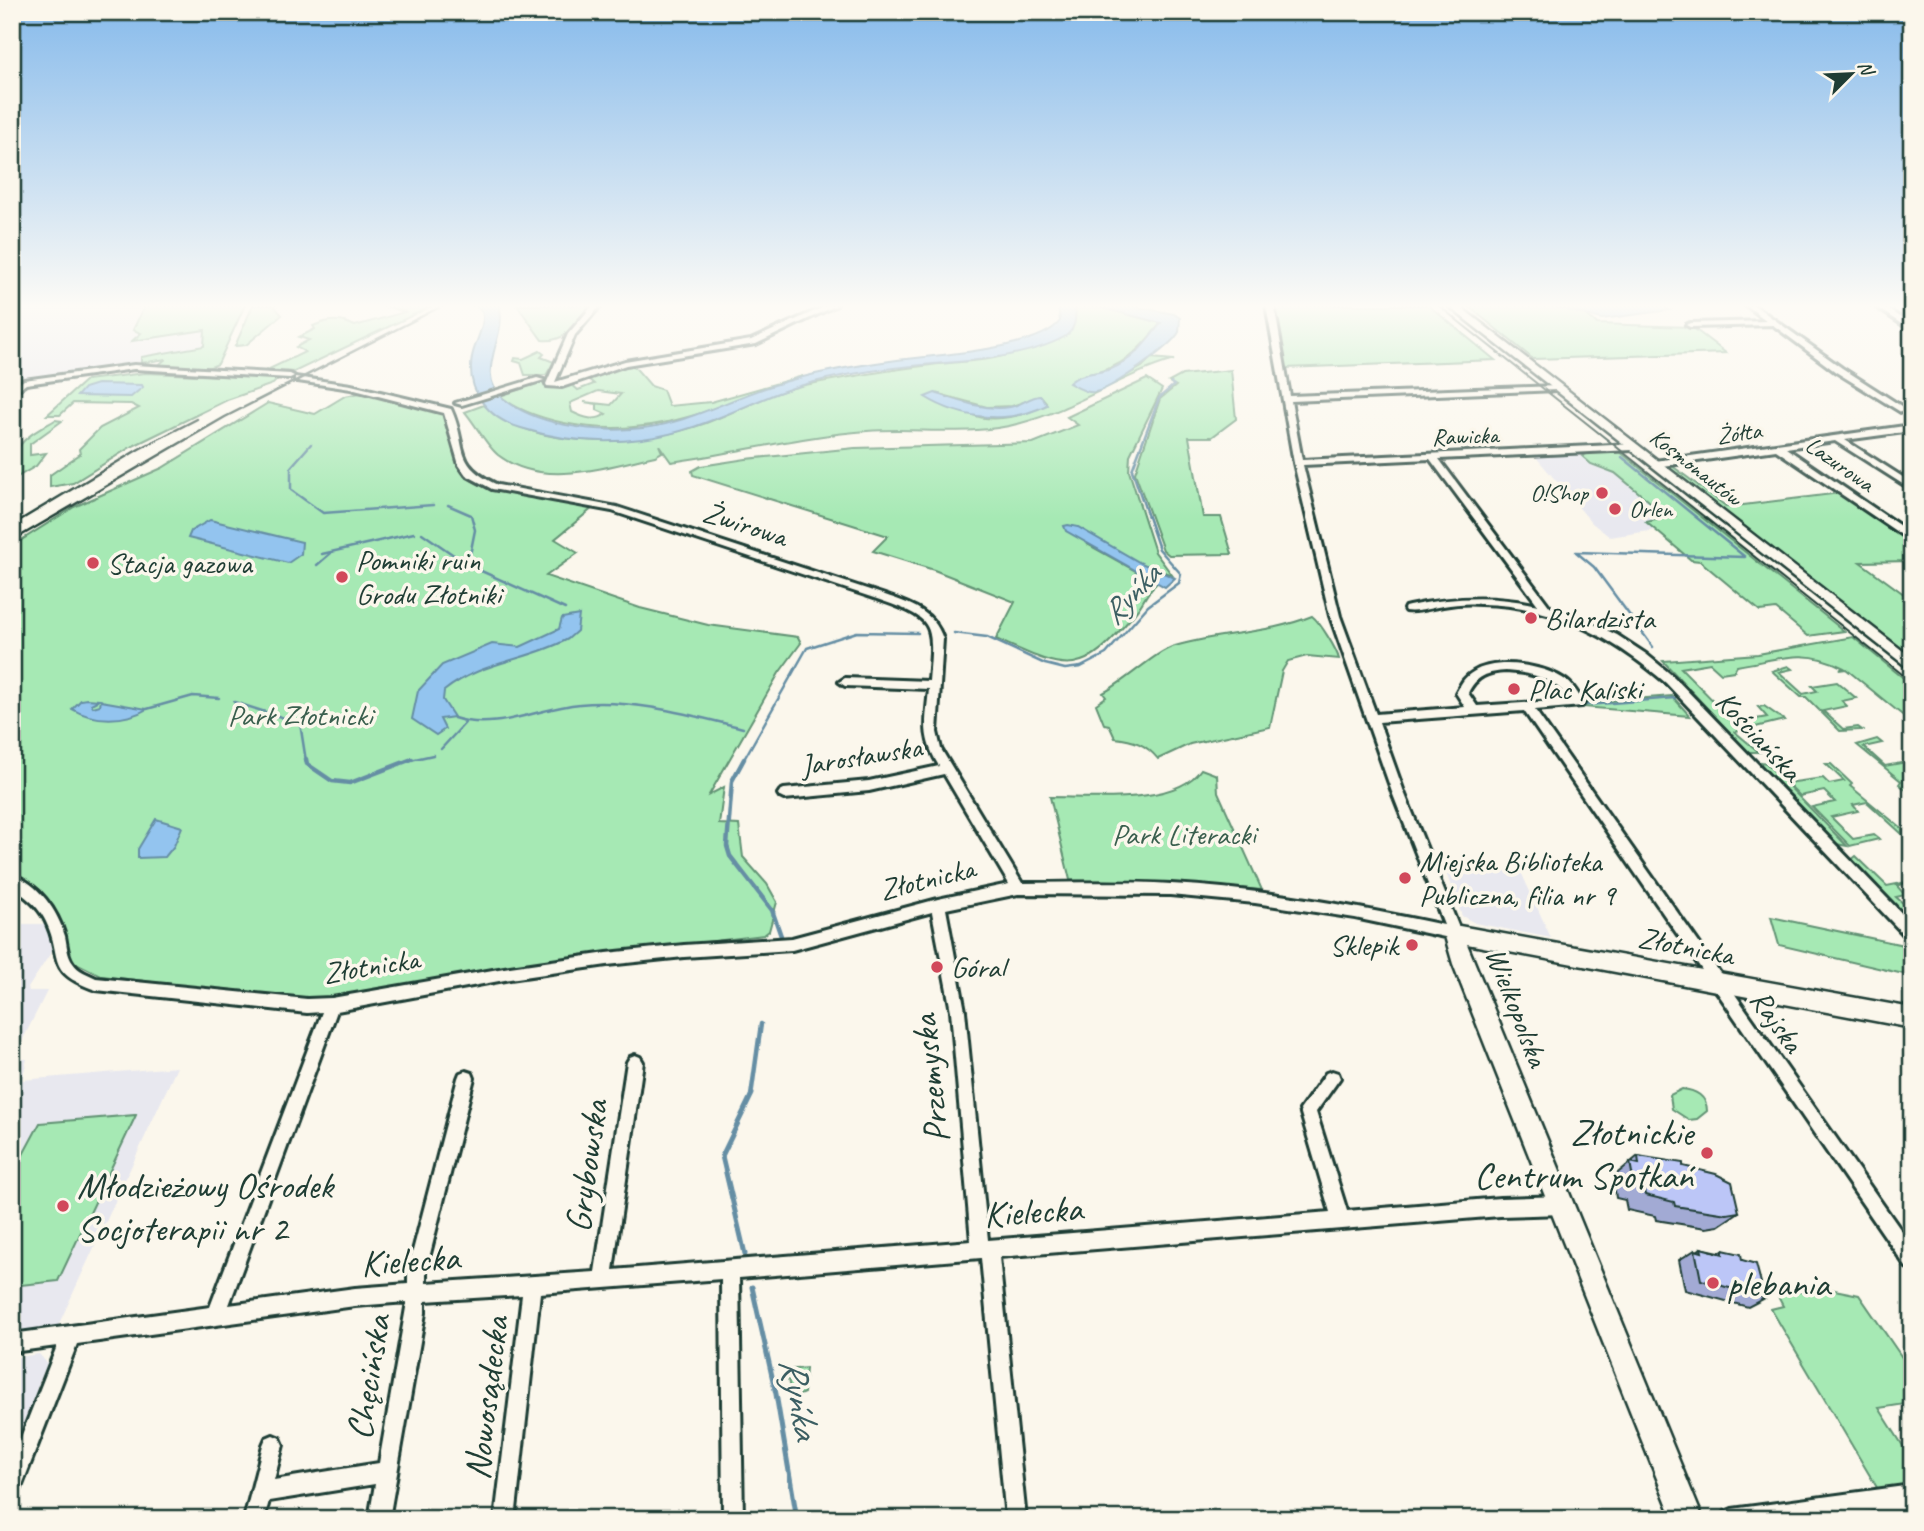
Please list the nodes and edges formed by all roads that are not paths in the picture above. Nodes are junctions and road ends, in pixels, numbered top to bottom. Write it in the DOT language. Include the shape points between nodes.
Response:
graph roads {
  1 [pos="65,376"];
  2 [pos="271,376"];
  3 [pos="552,376"];
  4 [pos="582,376"];
  5 [pos="1283,376"];
  6 [pos="1542,376"];
  7 [pos="1849,376"];
  8 [pos="574,379"];
  9 [pos="540,380"];
  10 [pos="1557,388"];
  11 [pos="16,389"];
  12 [pos="1287,400"];
  13 [pos="459,402"];
  14 [pos="1912,417"];
  15 [pos="1912,428"];
  16 [pos="1836,438"];
  17 [pos="1633,447"];
  18 [pos="1778,447"];
  19 [pos="1433,457"];
  20 [pos="1298,463"];
  21 [pos="1655,464"];
  22 [pos="1912,487"];
  23 [pos="1912,539"];
  24 [pos="1545,607"];
  25 [pos="1409,609"];
  26 [pos="1912,666"];
  27 [pos="845,682"];
  28 [pos="935,685"];
  29 [pos="1527,707"];
  30 [pos="1474,711"];
  31 [pos="1371,718"];
  32 [pos="946,769"];
  33 [pos="784,794"];
  34 [pos="12,879"];
  35 [pos="1018,888"];
  36 [pos="938,905"];
  37 [pos="1454,933"];
  38 [pos="1912,934"];
  39 [pos="1718,983"];
  40 [pos="332,1005"];
  41 [pos="1912,1018"];
  42 [pos="635,1062"];
  43 [pos="466,1078"];
  44 [pos="1332,1078"];
  45 [pos="1562,1205"];
  46 [pos="1341,1221"];
  47 [pos="985,1248"];
  48 [pos="1912,1261"];
  49 [pos="730,1270"];
  50 [pos="603,1280"];
  51 [pos="533,1285"];
  52 [pos="415,1293"];
  53 [pos="216,1315"];
  54 [pos="70,1337"];
  55 [pos="12,1343"];
  56 [pos="273,1445"];
  57 [pos="387,1472"];
  58 [pos="12,1486"];
  59 [pos="261,1492"];
  60 [pos="1912,1495"];
  61 [pos="1880,1500"];
  62 [pos="1912,1518"];
  63 [pos="254,1519"];
  64 [pos="379,1519"];
  65 [pos="505,1519"];
  66 [pos="733,1519"];
  67 [pos="1016,1519"];
  68 [pos="1688,1519"];
  69 [pos="1732,1519"];
  1 -- 11 [label="street, Żwirowa" via="24,382"];
  2 -- 28 [label="street, Żwirowa" via="351,387 447,411 464,468 495,487 614,509 915,610 936,628"];
  3 -- 8 [label="street" via="553,385"];
  4 -- 8 [label="street"];
  5 -- 12 [label="street, Wielkopolska"];
  6 -- 10 [label="main road, Kosmonautów"];
  7 -- 14 [label="street"];
  9 -- 13 [label="street"];
  10 -- 12 [label="street"];
  10 -- 17 [label="main road, Kosmonautów"];
  12 -- 20 [label="street, Wielkopolska"];
  15 -- 16 [label="street, Żółta"];
  16 -- 18 [label="street, Żółta"];
  16 -- 22 [label="street"];
  17 -- 19 [label="street, Rawicka"];
  17 -- 21 [label="main road, Kosmonautów"];
  18 -- 21 [label="street, Żółta"];
  18 -- 23 [label="street, Lazurowa"];
  19 -- 20 [label="street, Rawicka"];
  19 -- 24 [label="street"];
  20 -- 31 [label="street, Wielkopolska" via="1335,616"];
  21 -- 26 [label="main road, Kosmonautów"];
  24 -- 25 [label="street, Kościańska" via="1462,600"];
  24 -- 38 [label="street, Kościańska" via="1609,634 1649,660"];
  27 -- 28 [label="street"];
  28 -- 32 [label="street, Żwirowa" via="931,732"];
  29 -- 30 [label="street"];
  29 -- 30 [label="street" via="1578,703 1563,683 1504,667 1480,672 1464,686 1462,693"];
  29 -- 39 [label="street, Rajska"];
  30 -- 31 [label="street"];
  31 -- 37 [label="street, Wielkopolska"];
  32 -- 33 [label="street, Jarosławska" via="869,786"];
  32 -- 35 [label="street, Żwirowa"];
  34 -- 40 [label="street, Złotnicka" via="45,909 63,960 80,979 220,998"];
  35 -- 36 [label="street, Złotnicka"];
  35 -- 37 [label="street, Złotnicka" via="1170,889 1255,897"];
  36 -- 40 [label="street, Złotnicka" via="792,944 607,959"];
  36 -- 47 [label="street, Przemyska" via="958,1011"];
  37 -- 39 [label="main road, Złotnicka"];
  37 -- 45 [label="main road, Wielkopolska" via="1462,964"];
  39 -- 41 [label="main road, Złotnicka"];
  39 -- 48 [label="street, Rajska"];
  40 -- 53 [label="street"];
  42 -- 50 [label="street, Grybowska"];
  43 -- 52 [label="street, Chęcińska"];
  44 -- 46 [label="street" via="1308,1110"];
  45 -- 46 [label="street, Kielecka"];
  45 -- 68 [label="main road, Wielkopolska"];
  46 -- 47 [label="street, Kielecka"];
  47 -- 49 [label="street, Kielecka"];
  47 -- 67 [label="street, Przemyska"];
  49 -- 50 [label="street, Kielecka"];
  49 -- 66 [label="street"];
  50 -- 51 [label="street, Kielecka"];
  51 -- 52 [label="street, Kielecka"];
  51 -- 65 [label="street, Nowosądecka"];
  52 -- 53 [label="street, Kielecka"];
  52 -- 57 [label="street, Chęcińska" via="416,1313"];
  53 -- 54 [label="street, Kielecka"];
  54 -- 55 [label="street, Kielecka"];
  54 -- 58 [label="street"];
  56 -- 59 [label="street"];
  57 -- 59 [label="street, Chęcińska"];
  57 -- 64 [label="street, Chęcińska"];
  59 -- 63 [label="street"];
  60 -- 61 [label="street"];
  61 -- 62 [label="street" via="1890,1510"];
  61 -- 69 [label="street"];
}
